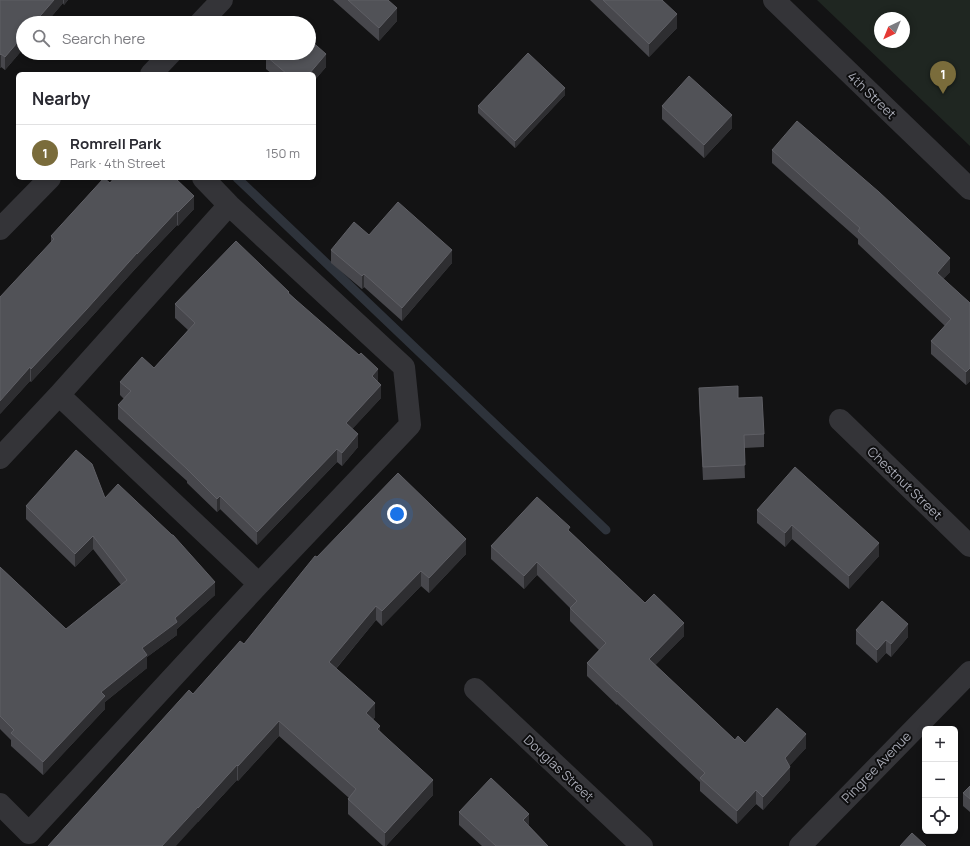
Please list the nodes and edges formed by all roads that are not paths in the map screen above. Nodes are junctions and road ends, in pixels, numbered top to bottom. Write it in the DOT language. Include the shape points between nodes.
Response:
graph roads {
  1 [pos="222,0"];
  2 [pos="774,0"];
  3 [pos="207,16"];
  4 [pos="164,60"];
  5 [pos="153,72"];
  6 [pos="48,180"];
  7 [pos="205,180"];
  8 [pos="970,189"];
  9 [pos="230,205"];
  10 [pos="0,229"];
  11 [pos="59,395"];
  12 [pos="840,420"];
  13 [pos="0,458"];
  14 [pos="970,546"];
  15 [pos="259,584"];
  16 [pos="970,672"];
  17 [pos="475,689"];
  18 [pos="0,804"];
  19 [pos="642,846"];
  20 [pos="800,846"];
  1 -- 3 [label="street"];
  2 -- 8 [label="street, 4th Street"];
  4 -- 5 [label="street"];
  6 -- 10 [label="street"];
  7 -- 9 [label="street"];
  9 -- 11 [label="street"];
  9 -- 15 [label="street" via="404,368 410,425"];
  11 -- 13 [label="street"];
  11 -- 15 [label="street"];
  12 -- 14 [label="street, Chestnut Street"];
  15 -- 18 [label="street" via="29,833"];
  16 -- 20 [label="street, Pingree Avenue"];
  17 -- 19 [label="street, Douglas Street"];
}
